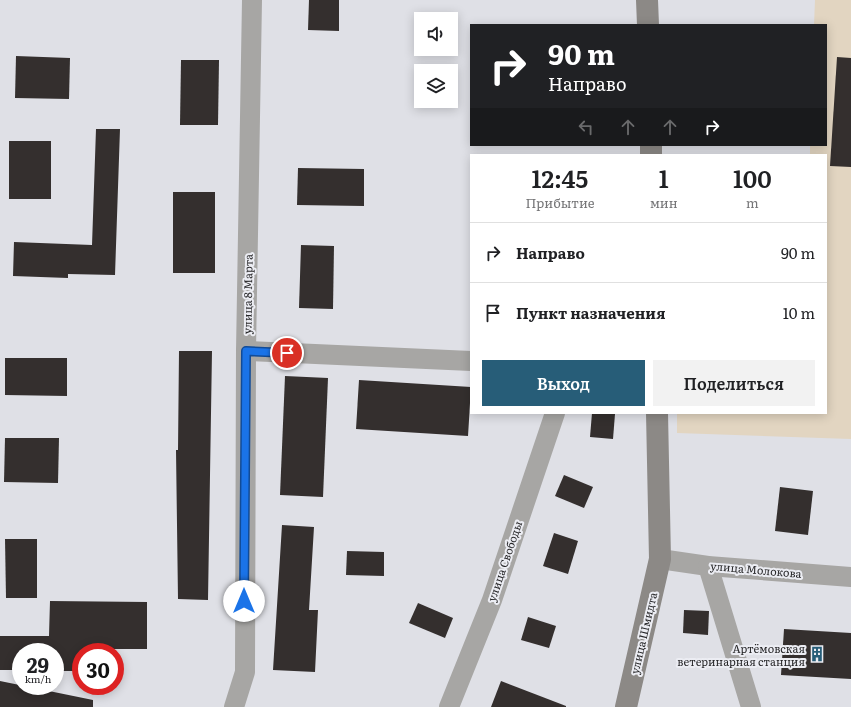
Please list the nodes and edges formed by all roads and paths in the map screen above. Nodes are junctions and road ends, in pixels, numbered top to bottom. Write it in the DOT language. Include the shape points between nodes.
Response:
graph roads {
  1 [pos="252,0"];
  2 [pos="647,0"];
  3 [pos="648,24"];
  4 [pos="246,351"];
  5 [pos="470,361"];
  6 [pos="555,414"];
  7 [pos="657,414"];
  8 [pos="660,559"];
  9 [pos="708,566"];
  10 [pos="851,577"];
  11 [pos="234,707"];
  12 [pos="449,707"];
  13 [pos="626,707"];
  14 [pos="751,707"];
  1 -- 4 [label="street, улица 8 Марта"];
  2 -- 3 [label="street"];
  4 -- 5 [label="street"];
  4 -- 11 [label="street, улица 8 Марта" via="245,672"];
  6 -- 12 [label="street, улица Свободы" via="492,600"];
  7 -- 8 [label="street"];
  8 -- 9 [label="street, улица Молокова"];
  8 -- 13 [label="street, улица Шмидта"];
  9 -- 10 [label="street, улица Молокова"];
  9 -- 14 [label="street"];
}
